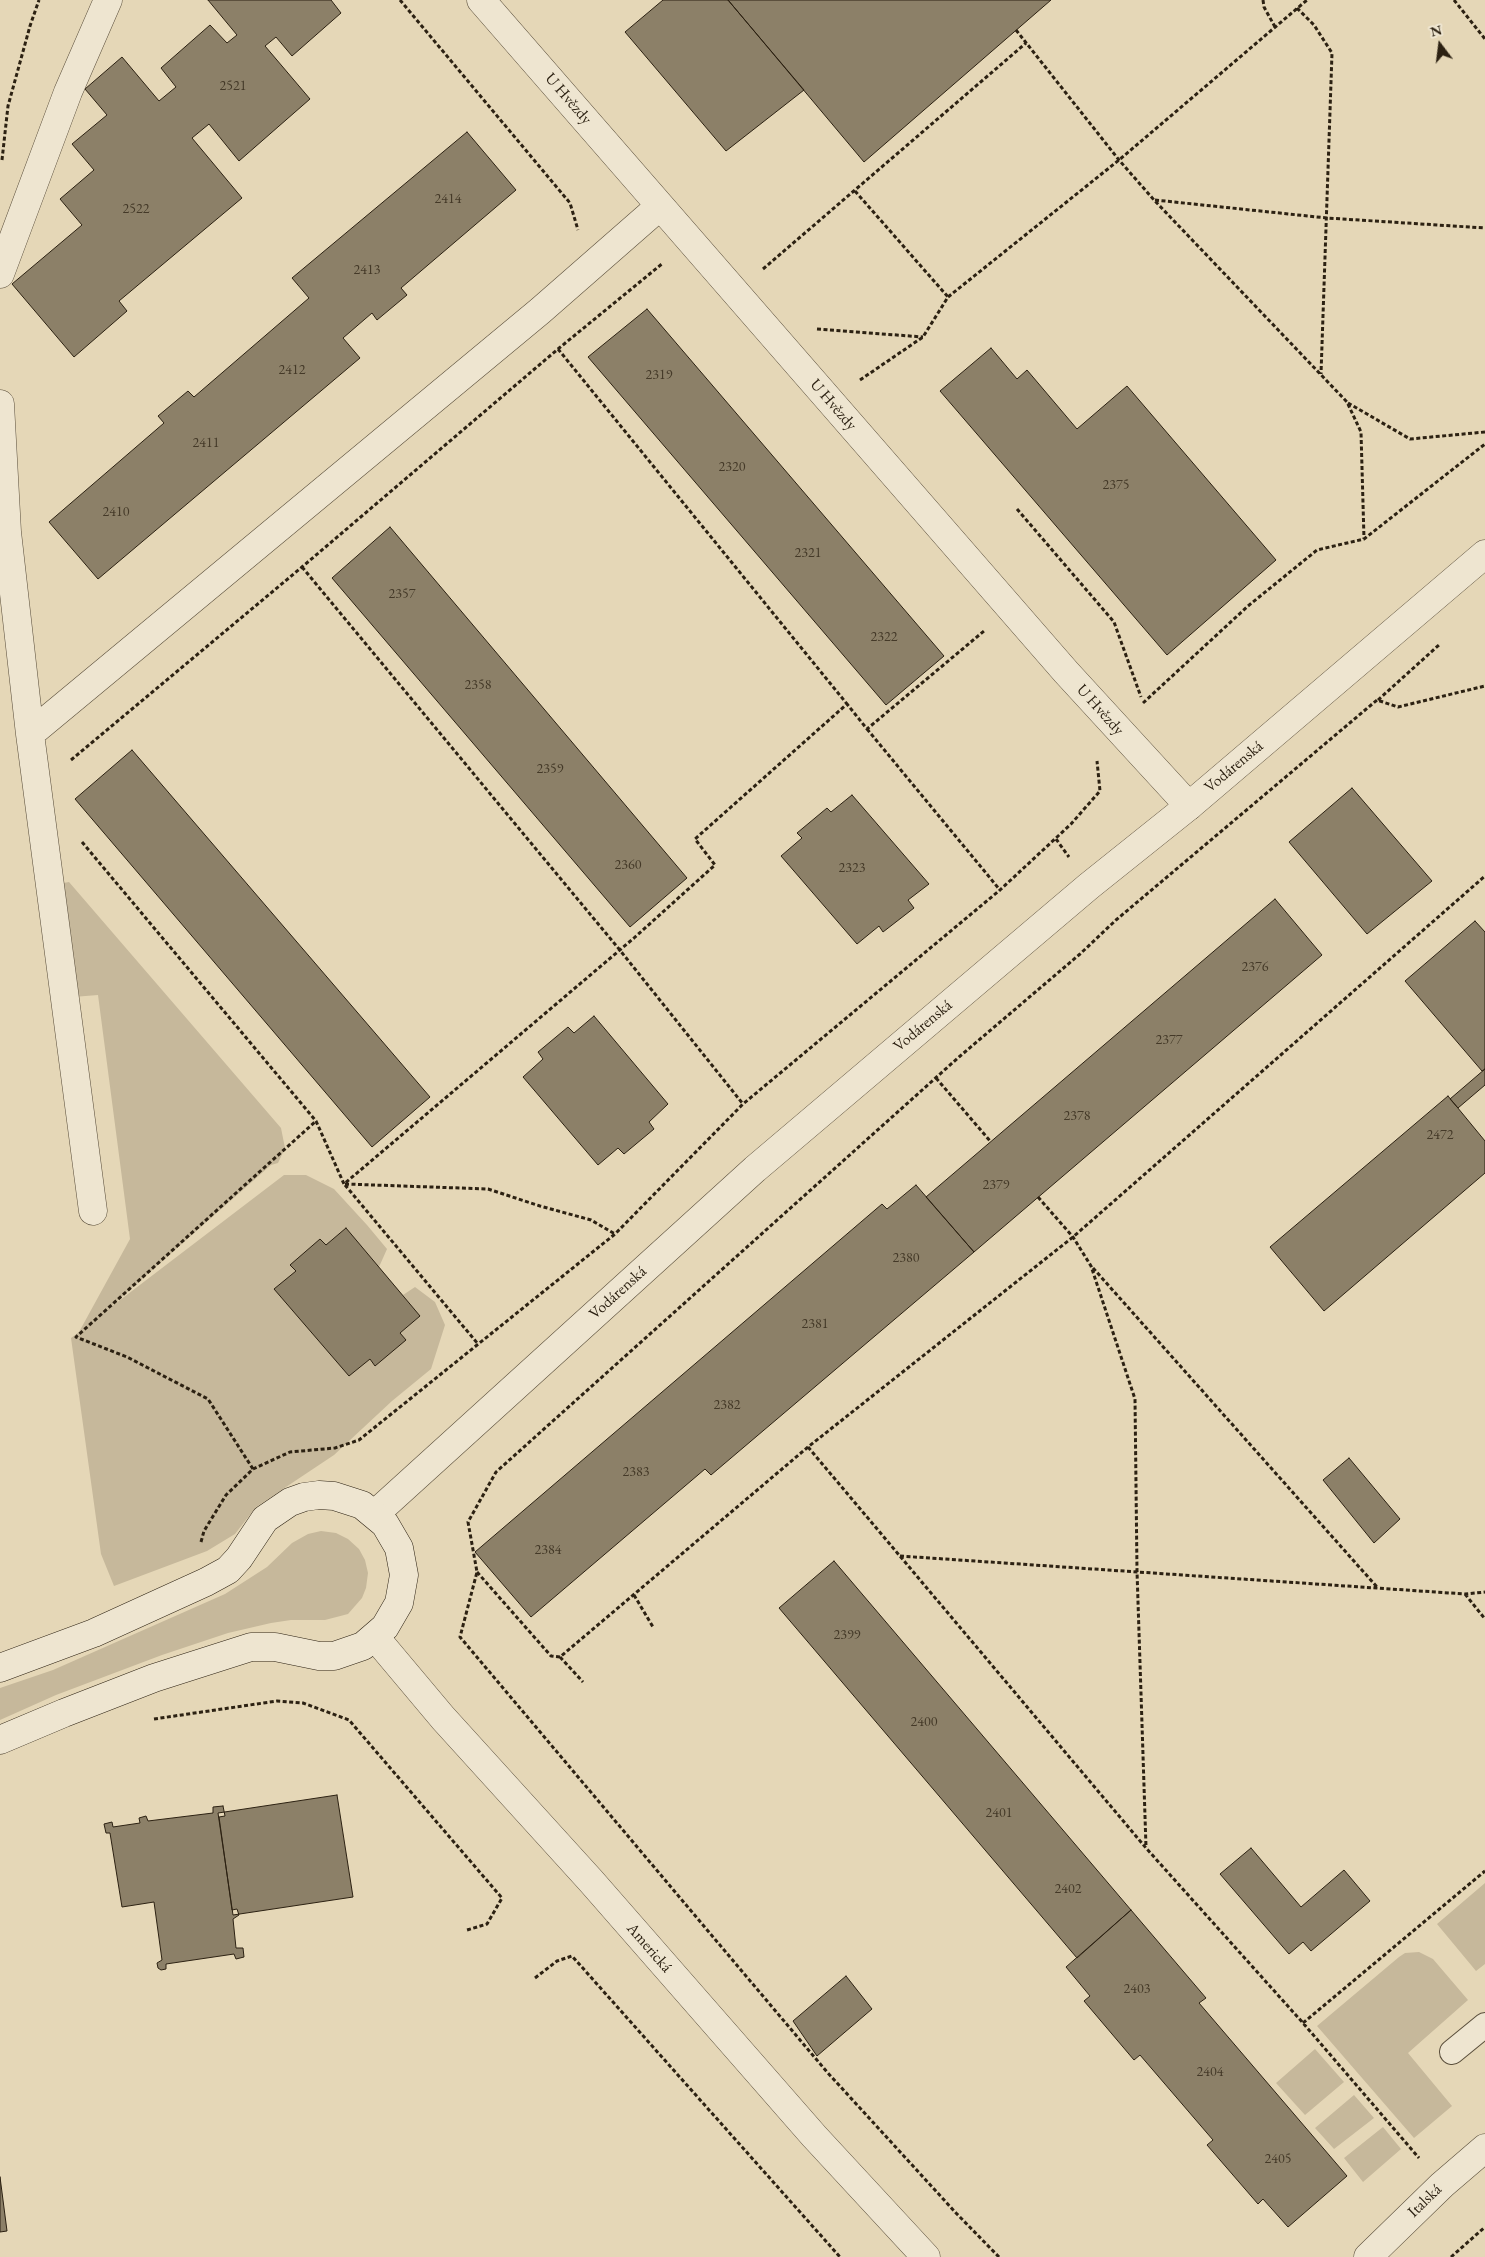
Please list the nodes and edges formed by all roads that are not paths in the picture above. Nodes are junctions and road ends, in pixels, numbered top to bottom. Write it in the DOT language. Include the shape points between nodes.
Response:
graph roads {
  1 [pos="108,0"];
  2 [pos="483,0"];
  3 [pos="660,206"];
  4 [pos="0,274"];
  5 [pos="0,404"];
  6 [pos="1485,554"];
  7 [pos="30,734"];
  8 [pos="1189,806"];
  9 [pos="93,1211"];
  10 [pos="375,1514"];
  11 [pos="375,1637"];
  12 [pos="0,1668"];
  13 [pos="0,1740"];
  14 [pos="1485,2025"];
  15 [pos="1452,2052"];
  16 [pos="1485,2148"];
  17 [pos="926,2257"];
  18 [pos="1368,2257"];
  1 -- 4 [label="street" via="68,92"];
  2 -- 3 [label="street, U Hvězdy"];
  3 -- 7 [label="street" via="540,311"];
  3 -- 8 [label="street, U Hvězdy" via="1059,664"];
  5 -- 7 [label="street" via="7,532"];
  6 -- 8 [label="street, Vodárenská"];
  7 -- 9 [label="street"];
  8 -- 10 [label="street, Vodárenská" via="1089,886 755,1168"];
  10 -- 11 [label="street" via="393,1535 404,1575 399,1603"];
  10 -- 12 [label="street" via="362,1505 334,1496 319,1495 290,1502 265,1519 228,1570 94,1633"];
  11 -- 13 [label="street" via="363,1646 334,1656 304,1654 275,1647 244,1649 145,1682"];
  11 -- 17 [label="street, Americká" via="814,2136"];
  14 -- 15 [label="lane"];
  16 -- 18 [label="street, Italská" via="1442,2184"];
}
